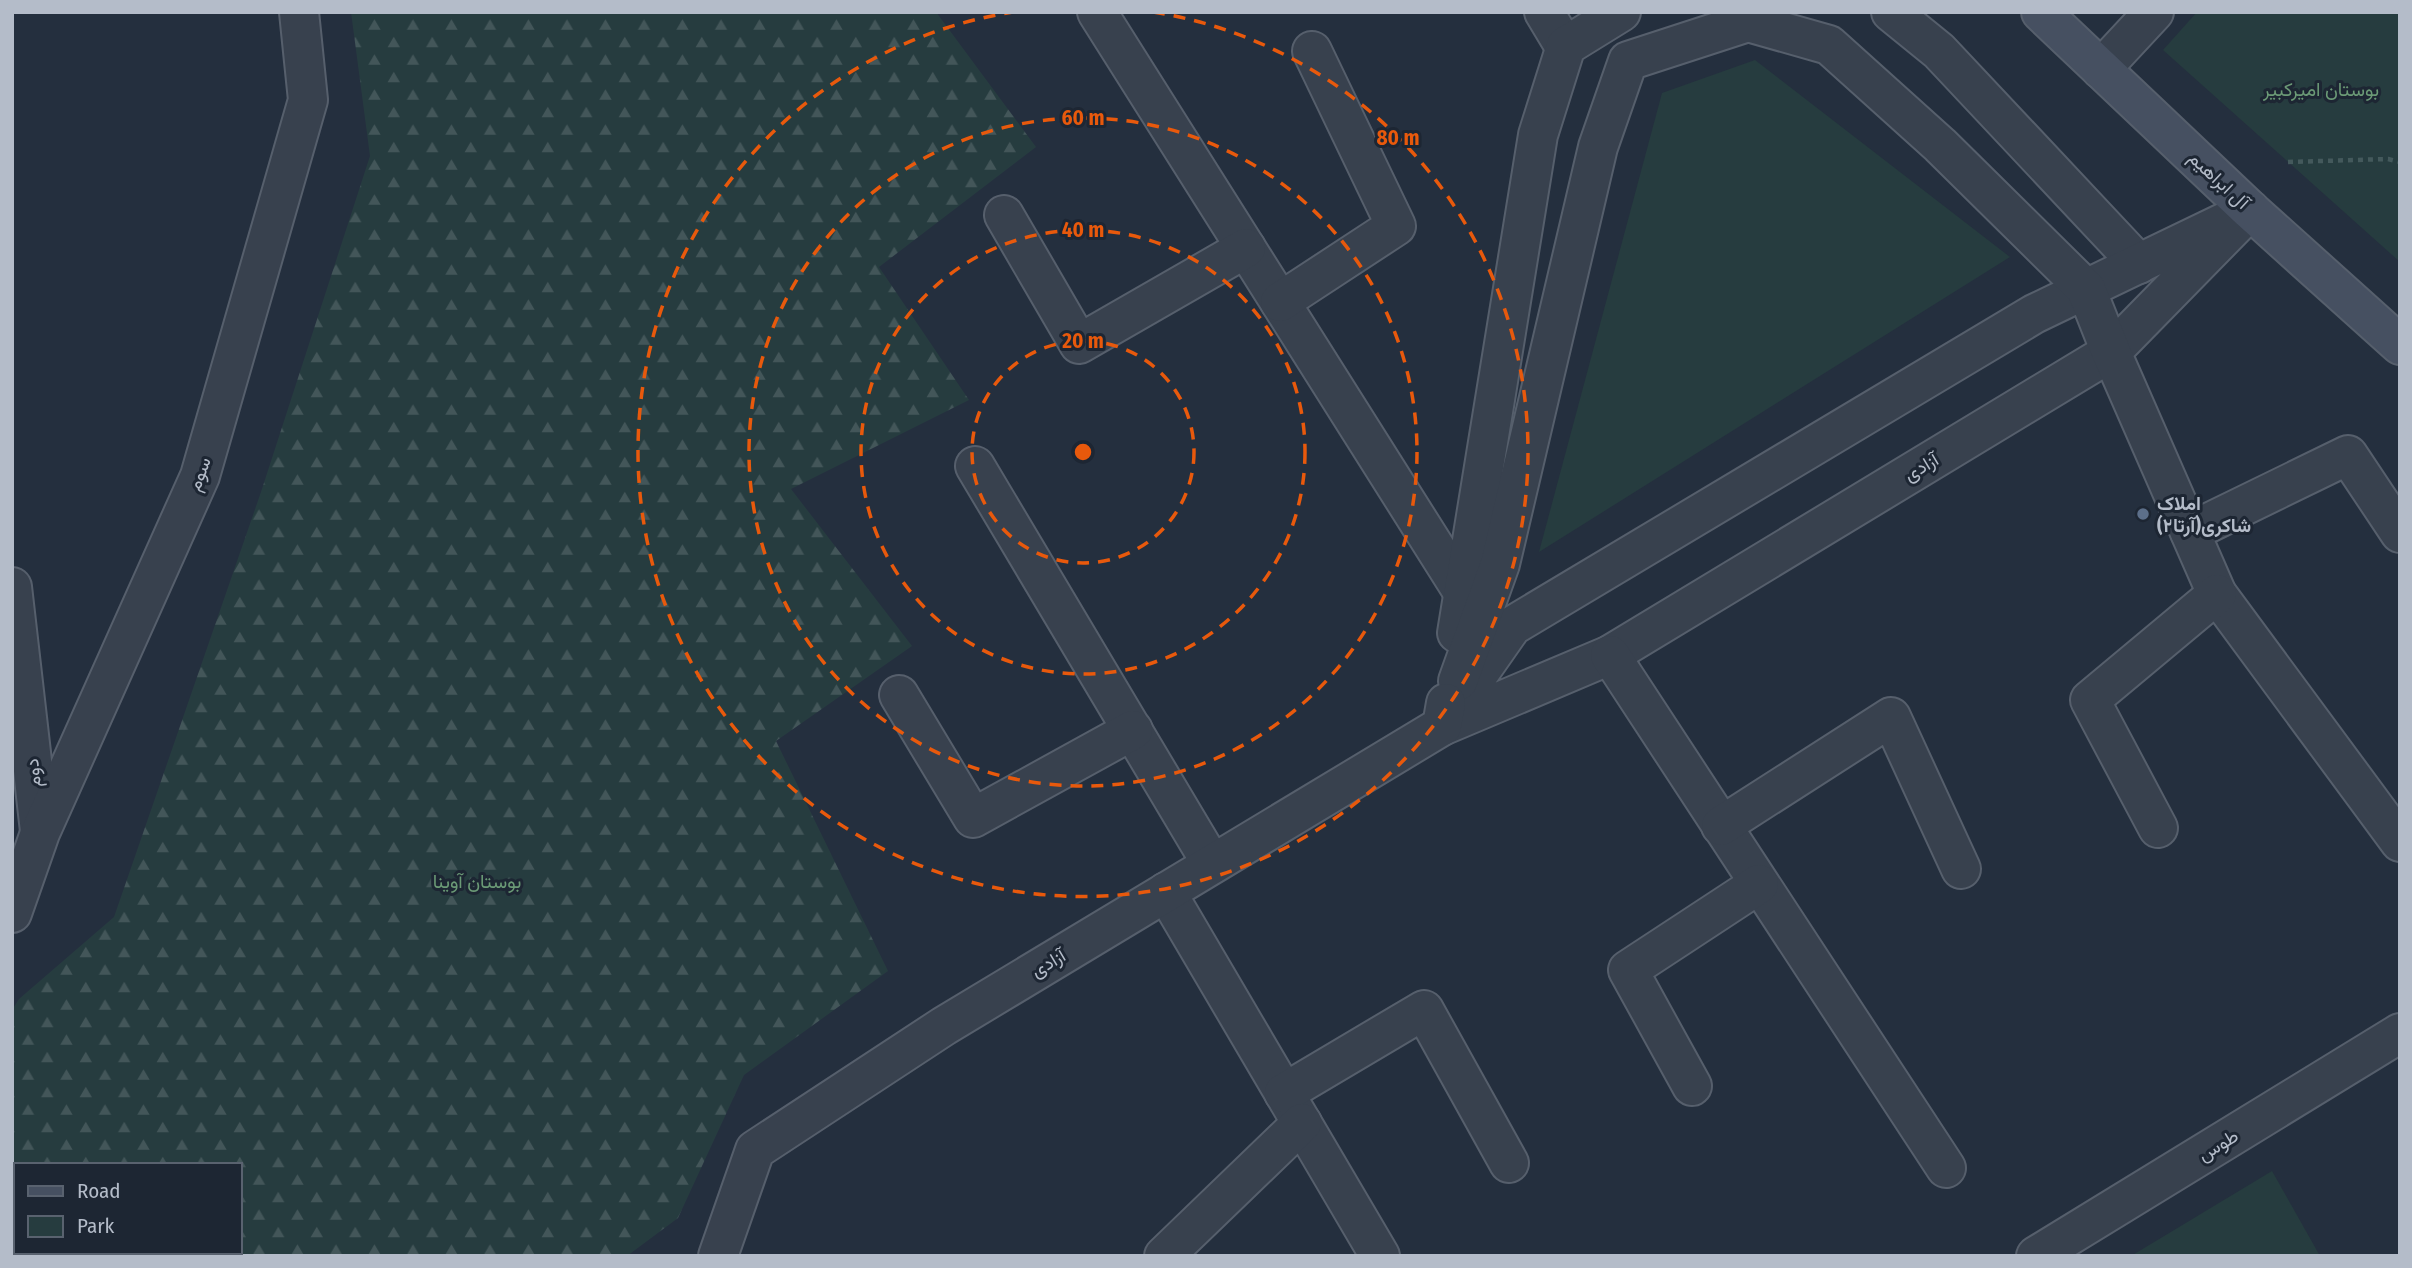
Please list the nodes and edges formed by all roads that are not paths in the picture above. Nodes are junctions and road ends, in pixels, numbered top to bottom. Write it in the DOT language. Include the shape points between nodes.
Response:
graph roads {
  1 [pos="299,12"];
  2 [pos="1097,12"];
  3 [pos="1544,12"];
  4 [pos="1621,12"];
  5 [pos="1891,12"];
  6 [pos="2041,12"];
  7 [pos="2154,12"];
  8 [pos="1565,47"];
  9 [pos="1312,51"];
  10 [pos="2101,69"];
  11 [pos="2250,210"];
  12 [pos="1004,215"];
  13 [pos="1246,247"];
  14 [pos="2138,264"];
  15 [pos="2086,289"];
  16 [pos="1280,302"];
  17 [pos="2400,345"];
  18 [pos="2111,352"];
  19 [pos="975,466"];
  20 [pos="2190,532"];
  21 [pos="2400,533"];
  22 [pos="12,587"];
  23 [pos="1464,593"];
  24 [pos="2217,594"];
  25 [pos="1609,655"];
  26 [pos="899,695"];
  27 [pos="1442,726"];
  28 [pos="1133,730"];
  29 [pos="1721,825"];
  30 [pos="2158,828"];
  31 [pos="40,833"];
  32 [pos="2400,842"];
  33 [pos="1212,864"];
  34 [pos="1961,869"];
  35 [pos="1759,884"];
  36 [pos="1166,892"];
  37 [pos="12,914"];
  38 [pos="2400,1033"];
  39 [pos="1692,1086"];
  40 [pos="1293,1108"];
  41 [pos="1509,1163"];
  42 [pos="1946,1168"];
  43 [pos="2040,1255"];
  44 [pos="718,1256"];
  45 [pos="1164,1256"];
  46 [pos="1380,1256"];
  1 -- 31 [label="street, سوم" via="308,100 200,475"];
  2 -- 13 [label="street"];
  3 -- 8 [label="street"];
  4 -- 8 [label="street"];
  5 -- 14 [label="street" via="1939,51"];
  6 -- 10 [label="main road, آل ابراهیم"];
  7 -- 10 [label="street"];
  8 -- 23 [label="street" via="1538,135"];
  9 -- 16 [label="street" via="1396,226"];
  10 -- 11 [label="main road, آل ابراهیم"];
  11 -- 14 [label="street, آزادی"];
  11 -- 17 [label="main road, آل ابراهیم"];
  11 -- 18 [label="street, آزادی"];
  12 -- 13 [label="street" via="1079,344"];
  13 -- 16 [label="street"];
  14 -- 15 [label="street, آزادی"];
  15 -- 18 [label="street"];
  15 -- 27 [label="street, آزادی" via="2034,314 1512,626"];
  15 -- 27 [label="street" via="1940,145 1829,45 1748,22 1628,61 1598,147 1500,564"];
  16 -- 23 [label="street"];
  18 -- 20 [label="street"];
  18 -- 25 [label="street, آزادی"];
  19 -- 28 [label="street"];
  20 -- 21 [label="street" via="2348,455"];
  20 -- 24 [label="street"];
  22 -- 31 [label="street, دوم"];
  23 -- 27 [label="street"];
  24 -- 30 [label="street" via="2090,700"];
  24 -- 32 [label="street"];
  25 -- 27 [label="street, آزادی"];
  25 -- 29 [label="street"];
  26 -- 28 [label="street" via="973,818"];
  27 -- 33 [label="street, آزادی"];
  28 -- 33 [label="street"];
  29 -- 34 [label="street" via="1891,717"];
  29 -- 35 [label="street"];
  31 -- 37 [label="street, سوم"];
  33 -- 36 [label="street, آزادی"];
  35 -- 39 [label="street" via="1628,970"];
  35 -- 42 [label="street"];
  36 -- 40 [label="street"];
  36 -- 44 [label="street, آزادی" via="944,1026 755,1150"];
  38 -- 43 [label="street, طوس"];
  40 -- 41 [label="street" via="1424,1010"];
  40 -- 45 [label="street"];
  40 -- 46 [label="street"];
}
